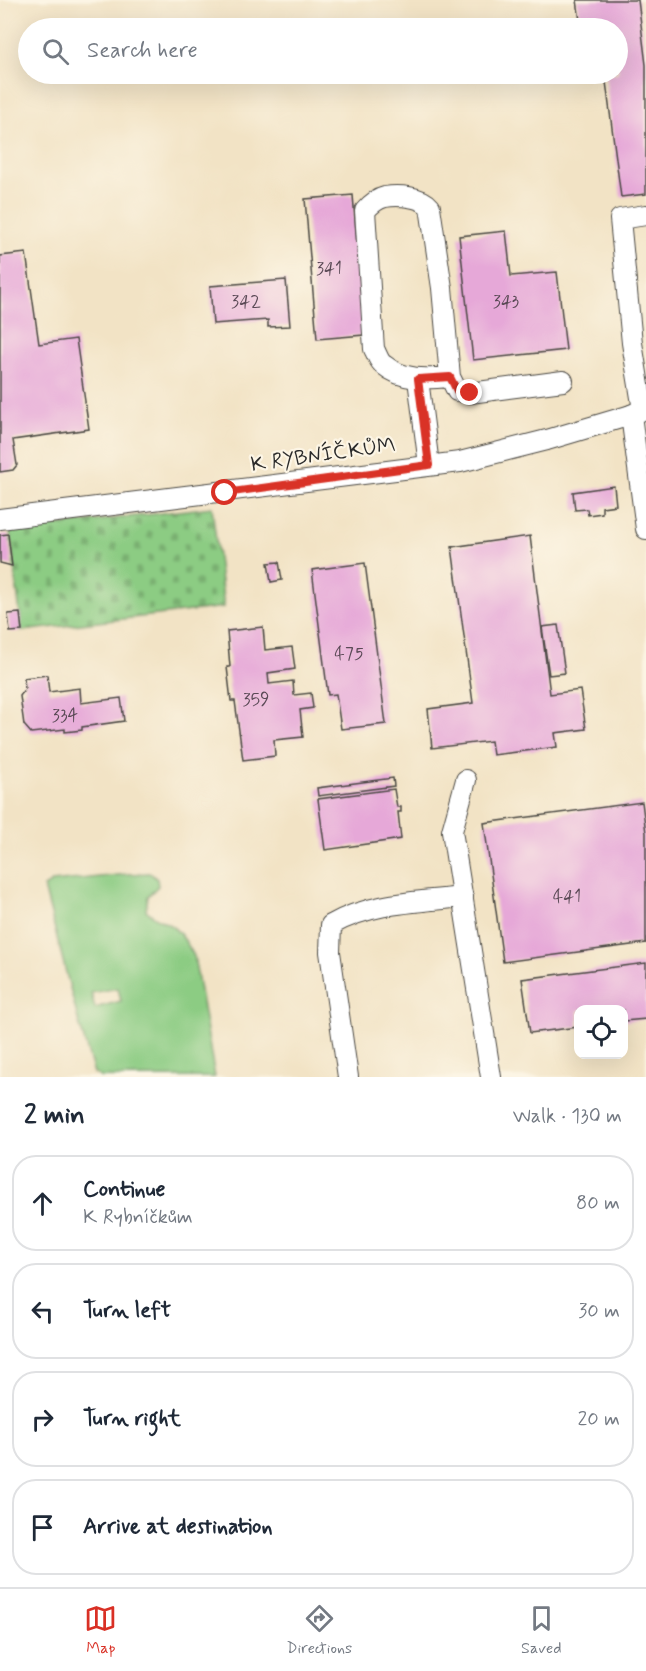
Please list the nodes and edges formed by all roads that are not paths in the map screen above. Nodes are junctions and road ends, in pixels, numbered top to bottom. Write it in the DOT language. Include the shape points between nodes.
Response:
graph roads {
  1 [pos="646,215"];
  2 [pos="450,377"];
  3 [pos="418,379"];
  4 [pos="563,381"];
  5 [pos="640,411"];
  6 [pos="429,465"];
  7 [pos="0,519"];
  8 [pos="646,529"];
  9 [pos="466,780"];
  10 [pos="463,897"];
  11 [pos="348,1077"];
  12 [pos="491,1077"];
  1 -- 5 [label="street" via="620,219"];
  2 -- 3 [label="street"];
  2 -- 3 [label="street" via="430,207 419,198 385,197 365,211 374,349 382,365"];
  2 -- 4 [label="street" via="457,391 470,393"];
  3 -- 6 [label="street"];
  5 -- 6 [label="street, K RYBNÍČKŮM" via="547,440 460,462"];
  5 -- 8 [label="street"];
  6 -- 7 [label="street, K RYBNÍČKŮM"];
  9 -- 10 [label="street" via="452,831"];
  10 -- 11 [label="street" via="374,908 331,925 330,952"];
  10 -- 12 [label="street"];
}
